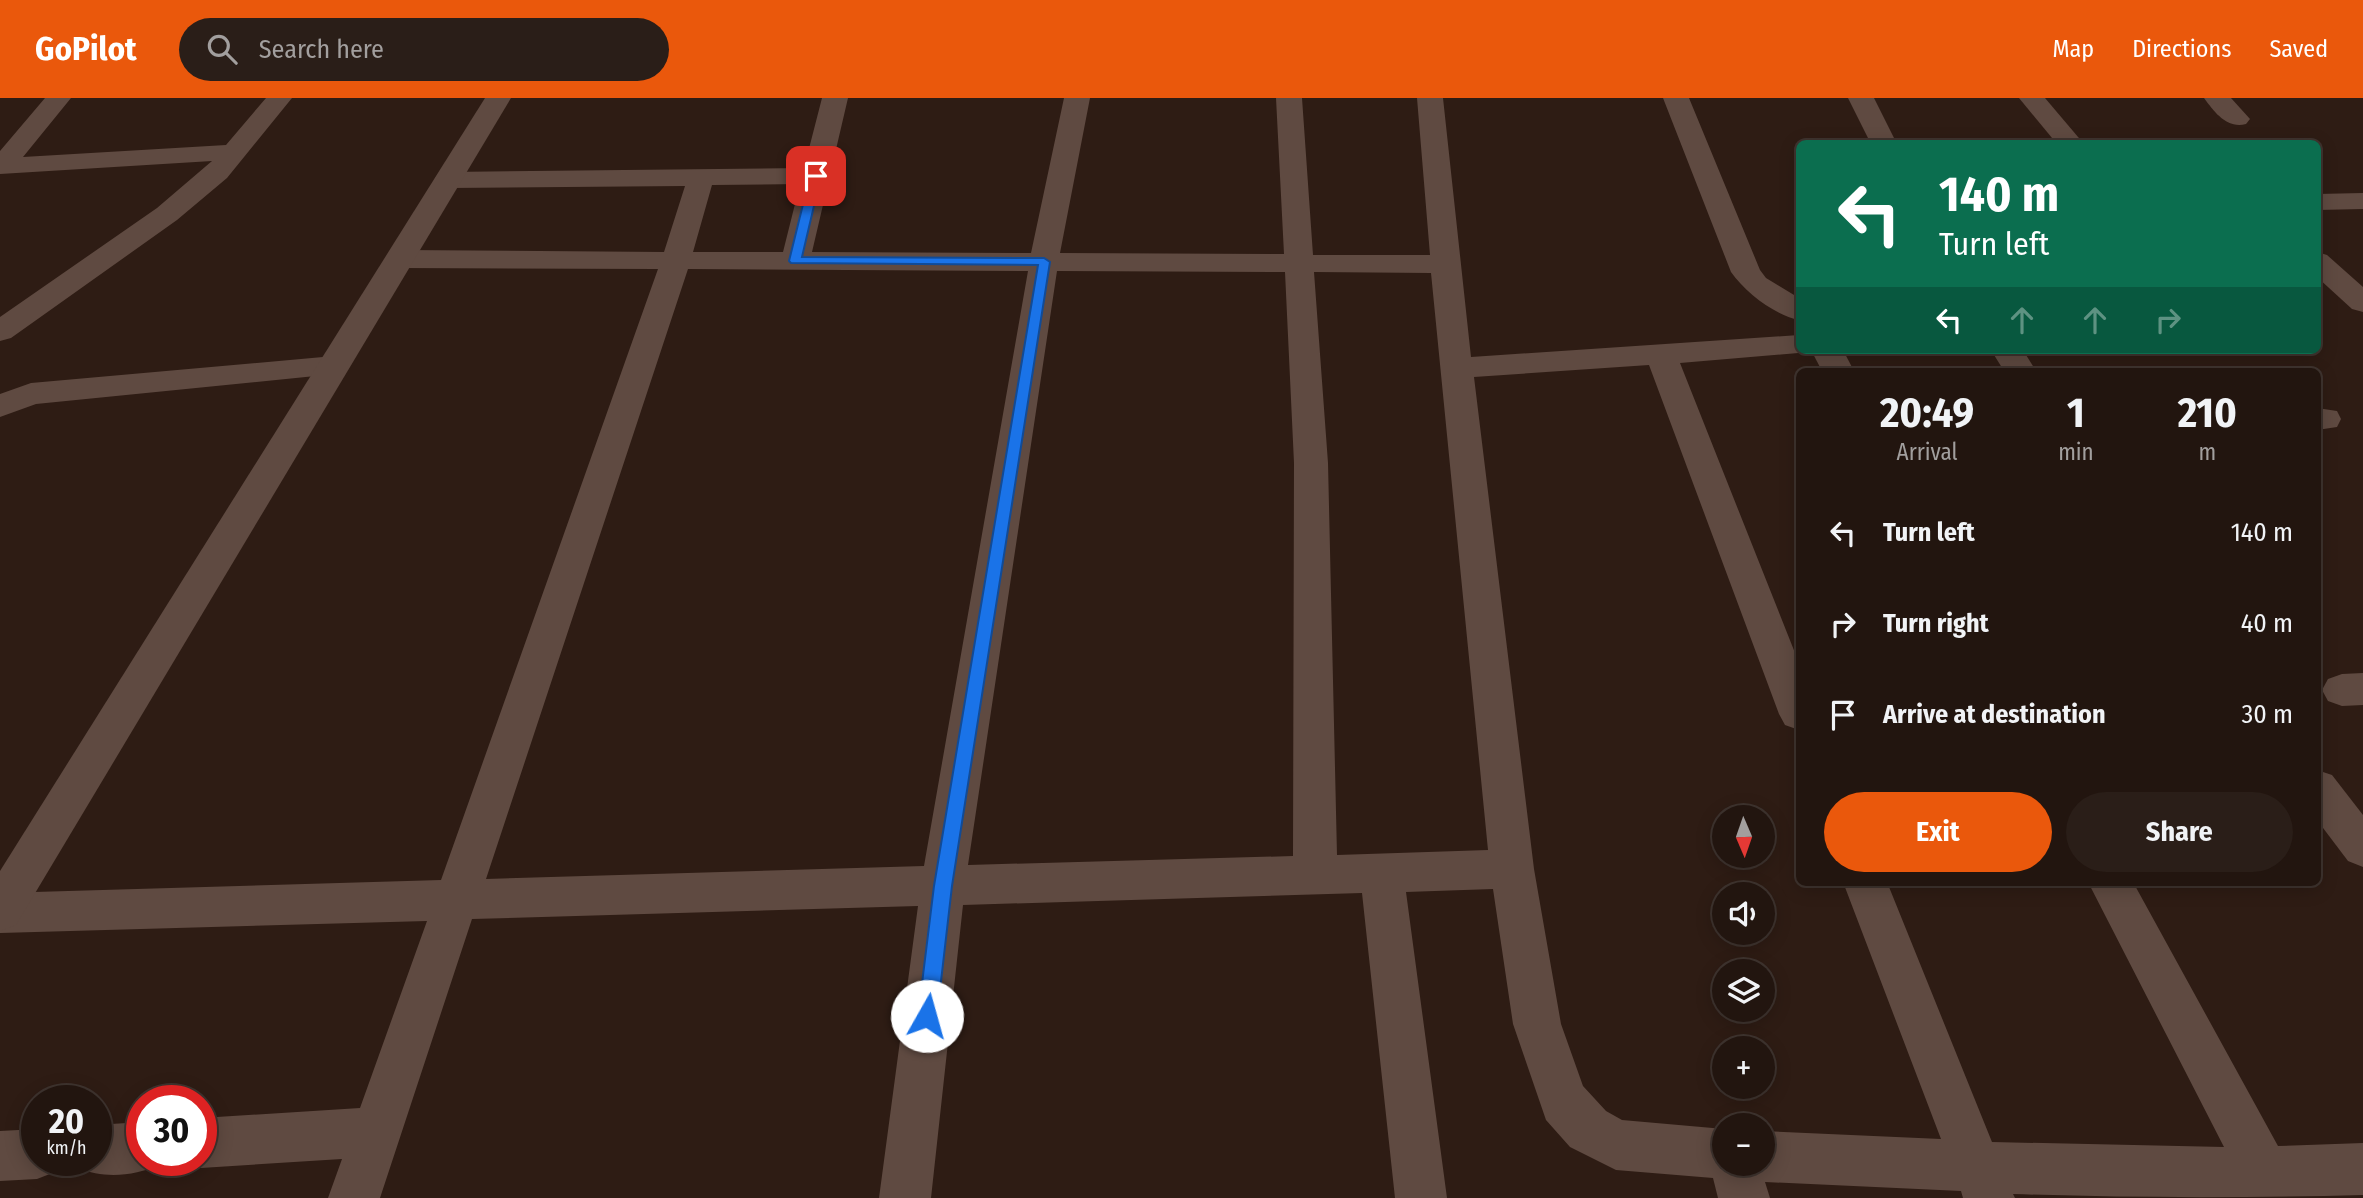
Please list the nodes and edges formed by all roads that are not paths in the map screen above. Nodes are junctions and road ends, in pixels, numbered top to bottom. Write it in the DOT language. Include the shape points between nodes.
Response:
graph roads {
  1 [pos="58,98"];
  2 [pos="279,98"];
  3 [pos="499,98"];
  4 [pos="835,98"];
  5 [pos="1077,98"];
  6 [pos="1289,98"];
  7 [pos="1430,98"];
  8 [pos="1676,98"];
  9 [pos="1861,98"];
  10 [pos="2032,98"];
  11 [pos="2217,98"];
  12 [pos="2237,119"];
  13 [pos="1882,140"];
  14 [pos="2068,140"];
  15 [pos="235,152"];
  16 [pos="1,165"];
  17 [pos="816,176"];
  18 [pos="701,178"];
  19 [pos="448,180"];
  20 [pos="2363,201"];
  21 [pos="2321,202"];
  22 [pos="400,259"];
  23 [pos="676,260"];
  24 [pos="795,261"];
  25 [pos="1044,262"];
  26 [pos="1299,263"];
  27 [pos="1445,264"];
  28 [pos="2321,265"];
  29 [pos="2363,303"];
  30 [pos="1796,309"];
  31 [pos="0,331"];
  32 [pos="1796,345"];
  33 [pos="1661,355"];
  34 [pos="334,366"];
  35 [pos="1456,368"];
  36 [pos="0,407"];
  37 [pos="1796,706"];
  38 [pos="2321,793"];
  39 [pos="2363,848"];
  40 [pos="1512,869"];
  41 [pos="1381,873"];
  42 [pos="1315,875"];
  43 [pos="943,886"];
  44 [pos="1867,886"];
  45 [pos="2112,886"];
  46 [pos="457,900"];
  47 [pos="0,912"];
  48 [pos="377,1132"];
  49 [pos="217,1142"];
  50 [pos="1712,1153"];
  51 [pos="21,1155"];
  52 [pos="0,1156"];
  53 [pos="1775,1158"];
  54 [pos="2363,1170"];
  55 [pos="1738,1176"];
  56 [pos="1983,1182"];
  57 [pos="2272,1186"];
  58 [pos="354,1198"];
  59 [pos="905,1198"];
  60 [pos="1421,1198"];
  61 [pos="1744,1198"];
  1 -- 16 [label="street"];
  2 -- 15 [label="street"];
  3 -- 19 [label="street"];
  4 -- 17 [label="street"];
  5 -- 25 [label="street"];
  6 -- 26 [label="street"];
  7 -- 27 [label="street"];
  8 -- 30 [label="street" via="1746,272 1756,284"];
  9 -- 13 [label="street"];
  10 -- 14 [label="street"];
  11 -- 12 [label="street"];
  15 -- 16 [label="street"];
  15 -- 31 [label="street" via="167,214"];
  17 -- 18 [label="street"];
  17 -- 24 [label="street"];
  18 -- 19 [label="street"];
  18 -- 23 [label="street"];
  19 -- 22 [label="street"];
  20 -- 21 [label="street"];
  22 -- 23 [label="street"];
  22 -- 34 [label="street"];
  23 -- 24 [label="street"];
  23 -- 46 [label="street"];
  24 -- 25 [label="street"];
  25 -- 26 [label="street"];
  25 -- 43 [label="street"];
  26 -- 27 [label="street"];
  26 -- 42 [label="street" via="1311,463"];
  27 -- 35 [label="street"];
  28 -- 29 [label="street"];
  32 -- 33 [label="street"];
  33 -- 35 [label="street"];
  33 -- 37 [label="street"];
  34 -- 36 [label="street" via="31,394"];
  34 -- 47 [label="street"];
  35 -- 40 [label="street"];
  38 -- 39 [label="street"];
  40 -- 41 [label="street"];
  40 -- 50 [label="street" via="1537,1024 1564,1102 1588,1129 1616,1145"];
  41 -- 42 [label="street"];
  41 -- 60 [label="street"];
  42 -- 43 [label="street"];
  43 -- 46 [label="street"];
  43 -- 59 [label="street"];
  44 -- 56 [label="street"];
  45 -- 57 [label="street"];
  46 -- 47 [label="street"];
  46 -- 48 [label="street"];
  48 -- 49 [label="street"];
  48 -- 58 [label="street"];
  51 -- 52 [label="street"];
  53 -- 56 [label="street"];
  54 -- 57 [label="street"];
  55 -- 61 [label="street"];
  56 -- 57 [label="street"];
}
